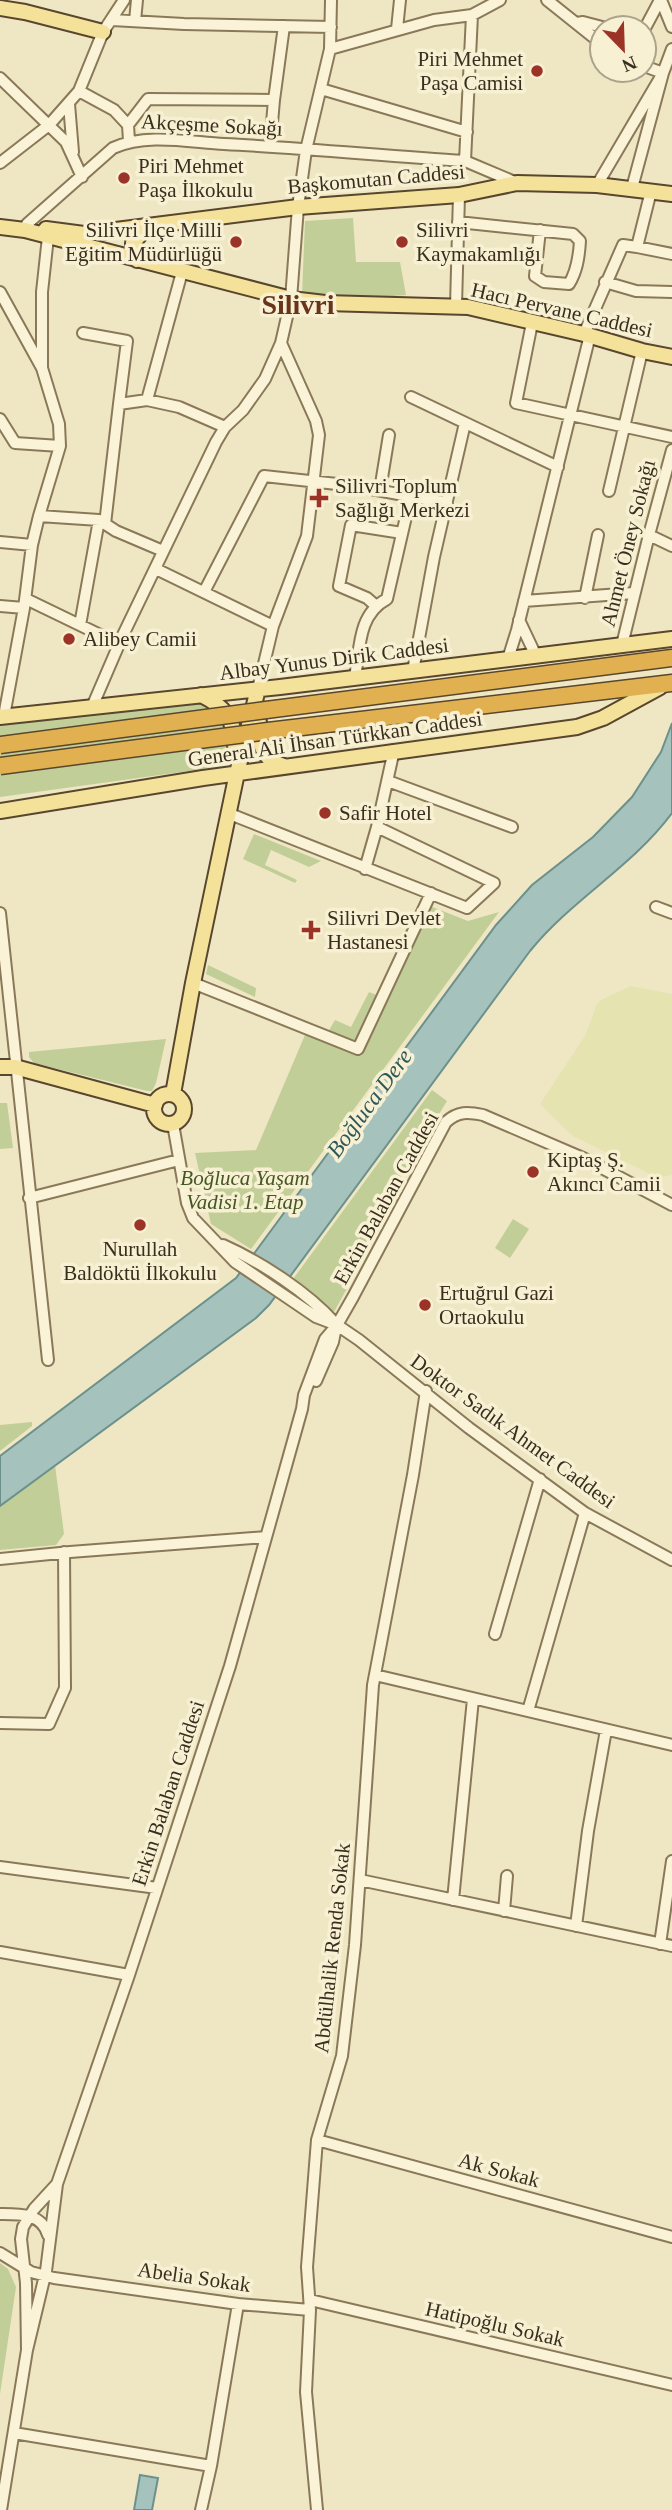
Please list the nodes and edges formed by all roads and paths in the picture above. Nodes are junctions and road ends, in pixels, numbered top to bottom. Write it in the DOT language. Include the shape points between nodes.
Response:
graph roads {
  1 [pos="124,0"];
  2 [pos="137,0"];
  3 [pos="331,0"];
  4 [pos="400,0"];
  5 [pos="547,0"];
  6 [pos="661,0"];
  7 [pos="497,1"];
  8 [pos="0,8"];
  9 [pos="472,15"];
  10 [pos="135,21"];
  11 [pos="577,23"];
  12 [pos="588,23"];
  13 [pos="107,26"];
  14 [pos="284,26"];
  15 [pos="331,27"];
  16 [pos="672,27"];
  17 [pos="397,29"];
  18 [pos="588,32"];
  19 [pos="672,48"];
  20 [pos="330,49"];
  21 [pos="658,71"];
  22 [pos="663,73"];
  23 [pos="0,78"];
  24 [pos="321,89"];
  25 [pos="79,91"];
  26 [pos="274,100"];
  27 [pos="68,104"];
  28 [pos="49,125"];
  29 [pos="128,125"];
  30 [pos="467,132"];
  31 [pos="129,141"];
  32 [pos="270,146"];
  33 [pos="306,150"];
  34 [pos="73,155"];
  35 [pos="465,161"];
  36 [pos="0,163"];
  37 [pos="82,177"];
  38 [pos="517,183"];
  39 [pos="597,186"];
  40 [pos="632,188"];
  41 [pos="651,191"];
  42 [pos="672,194"];
  43 [pos="459,195"];
  44 [pos="298,208"];
  45 [pos="0,221"];
  46 [pos="458,222"];
  47 [pos="147,226"];
  48 [pos="0,227"];
  49 [pos="26,227"];
  50 [pos="113,230"];
  51 [pos="540,230"];
  52 [pos="48,237"];
  53 [pos="637,247"];
  54 [pos="113,254"];
  55 [pos="672,254"];
  56 [pos="137,260"];
  57 [pos="182,272"];
  58 [pos="605,282"];
  59 [pos="0,292"];
  60 [pos="672,292"];
  61 [pos="291,299"];
  62 [pos="456,306"];
  63 [pos="532,323"];
  64 [pos="83,333"];
  65 [pos="587,334"];
  66 [pos="281,343"];
  67 [pos="642,351"];
  68 [pos="672,357"];
  69 [pos="42,368"];
  70 [pos="411,397"];
  71 [pos="147,400"];
  72 [pos="119,404"];
  73 [pos="571,414"];
  74 [pos="0,419"];
  75 [pos="465,423"];
  76 [pos="624,425"];
  77 [pos="225,427"];
  78 [pos="388,435"];
  79 [pos="672,437"];
  80 [pos="15,443"];
  81 [pos="0,445"];
  82 [pos="60,446"];
  83 [pos="672,450"];
  84 [pos="558,467"];
  85 [pos="315,483"];
  86 [pos="380,490"];
  87 [pos="609,491"];
  88 [pos="411,495"];
  89 [pos="447,503"];
  90 [pos="38,516"];
  91 [pos="102,522"];
  92 [pos="402,533"];
  93 [pos="598,535"];
  94 [pos="649,535"];
  95 [pos="0,542"];
  96 [pos="32,545"];
  97 [pos="672,546"];
  98 [pos="163,551"];
  99 [pos="156,569"];
  100 [pos="204,592"];
  101 [pos="634,593"];
  102 [pos="585,598"];
  103 [pos="524,601"];
  104 [pos="25,604"];
  105 [pos="375,605"];
  106 [pos="0,606"];
  107 [pos="520,620"];
  108 [pos="80,625"];
  109 [pos="273,626"];
  110 [pos="672,631"];
  111 [pos="672,639"];
  112 [pos="119,644"];
  113 [pos="622,645"];
  114 [pos="536,656"];
  115 [pos="672,658"];
  116 [pos="508,659"];
  117 [pos="413,671"];
  118 [pos="355,678"];
  119 [pos="670,683"];
  120 [pos="279,687"];
  121 [pos="258,690"];
  122 [pos="201,695"];
  123 [pos="92,707"];
  124 [pos="2,716"];
  125 [pos="0,745"];
  126 [pos="394,750"];
  127 [pos="0,766"];
  128 [pos="285,766"];
  129 [pos="237,773"];
  130 [pos="203,778"];
  131 [pos="388,781"];
  132 [pos="0,811"];
  133 [pos="230,814"];
  134 [pos="377,827"];
  135 [pos="512,827"];
  136 [pos="365,869"];
  137 [pos="431,893"];
  138 [pos="656,907"];
  139 [pos="0,913"];
  140 [pos="672,913"];
  141 [pos="193,983"];
  142 [pos="0,1067"];
  143 [pos="15,1067"];
  144 [pos="173,1094"];
  145 [pos="155,1105"];
  146 [pos="173,1124"];
  147 [pos="179,1160"];
  148 [pos="29,1198"];
  149 [pos="672,1205"];
  150 [pos="337,1325"];
  151 [pos="48,1360"];
  152 [pos="426,1391"];
  153 [pos="540,1479"];
  154 [pos="585,1513"];
  155 [pos="266,1537"];
  156 [pos="64,1552"];
  157 [pos="0,1559"];
  158 [pos="672,1560"];
  159 [pos="495,1634"];
  160 [pos="375,1675"];
  161 [pos="473,1699"];
  162 [pos="528,1711"];
  163 [pos="0,1723"];
  164 [pos="606,1730"];
  165 [pos="672,1745"];
  166 [pos="672,1861"];
  167 [pos="0,1867"];
  168 [pos="507,1876"];
  169 [pos="360,1880"];
  170 [pos="157,1888"];
  171 [pos="453,1900"];
  172 [pos="504,1911"];
  173 [pos="576,1926"];
  174 [pos="660,1944"];
  175 [pos="672,1946"];
  176 [pos="0,1952"];
  177 [pos="129,1975"];
  178 [pos="317,2140"];
  179 [pos="57,2184"];
  180 [pos="41,2200"];
  181 [pos="0,2213"];
  182 [pos="30,2215"];
  183 [pos="672,2236"];
  184 [pos="49,2237"];
  185 [pos="0,2253"];
  186 [pos="47,2260"];
  187 [pos="20,2266"];
  188 [pos="46,2276"];
  189 [pos="74,2279"];
  190 [pos="238,2304"];
  191 [pos="310,2305"];
  192 [pos="27,2350"];
  193 [pos="672,2385"];
  194 [pos="14,2433"];
  195 [pos="211,2466"];
  196 [pos="1,2510"];
  197 [pos="201,2510"];
  198 [pos="317,2510"];
  1 -- 13 [label="street"];
  2 -- 10 [label="street"];
  3 -- 15 [label="street"];
  4 -- 17 [label="street"];
  5 -- 11 [label="street"];
  6 -- 16 [label="street"];
  7 -- 9 [label="street"];
  8 -- 13 [label="main road"];
  9 -- 17 [label="street"];
  9 -- 30 [label="street"];
  10 -- 13 [label="street"];
  10 -- 14 [label="street"];
  11 -- 12 [label="street"];
  11 -- 18 [label="street"];
  13 -- 25 [label="street"];
  14 -- 15 [label="street"];
  14 -- 26 [label="street"];
  15 -- 20 [label="street"];
  17 -- 20 [label="street"];
  19 -- 22 [label="street"];
  20 -- 24 [label="street"];
  21 -- 22 [label="street"];
  22 -- 39 [label="street"];
  22 -- 40 [label="street"];
  23 -- 28 [label="street"];
  24 -- 30 [label="street"];
  24 -- 33 [label="street"];
  25 -- 27 [label="street"];
  25 -- 29 [label="street" via="114,110"];
  26 -- 29 [label="street" via="148,99"];
  26 -- 32 [label="street"];
  27 -- 28 [label="street"];
  27 -- 34 [label="street"];
  28 -- 34 [label="street"];
  28 -- 36 [label="street"];
  29 -- 31 [label="street"];
  30 -- 35 [label="street"];
  31 -- 32 [label="street, Akçeşme Sokağı"];
  31 -- 37 [label="street, Akçeşme Sokağı" via="113,148"];
  32 -- 33 [label="street, Akçeşme Sokağı"];
  33 -- 35 [label="street, Akçeşme Sokağı"];
  33 -- 44 [label="street"];
  34 -- 37 [label="street"];
  35 -- 38 [label="street, Akçeşme Sokağı"];
  37 -- 49 [label="street, Akçeşme Sokağı"];
  38 -- 39 [label="main road, Başkomutan Caddesi"];
  38 -- 43 [label="main road, Başkomutan Caddesi"];
  39 -- 40 [label="main road, Başkomutan Caddesi"];
  40 -- 41 [label="main road, Başkomutan Caddesi"];
  41 -- 42 [label="main road, Başkomutan Caddesi"];
  41 -- 53 [label="street"];
  43 -- 44 [label="main road, Başkomutan Caddesi"];
  43 -- 46 [label="street"];
  44 -- 47 [label="main road, Başkomutan Caddesi"];
  44 -- 61 [label="street"];
  45 -- 49 [label="main road"];
  46 -- 51 [label="street"];
  46 -- 62 [label="street"];
  47 -- 50 [label="main road, Başkomutan Caddesi"];
  47 -- 56 [label="main road" via="133,243"];
  48 -- 49 [label="main road"];
  49 -- 50 [label="main road, Başkomutan Caddesi" via="84,234"];
  49 -- 52 [label="main road, Hacı Pervane Caddesi"];
  50 -- 54 [label="main road" via="123,242"];
  51 -- 51 [label="street" via="573,234 580,241 569,285 544,282 536,276"];
  52 -- 54 [label="main road, Hacı Pervane Caddesi"];
  52 -- 69 [label="street"];
  53 -- 55 [label="street"];
  53 -- 58 [label="street" via="622,245"];
  54 -- 56 [label="main road, Hacı Pervane Caddesi"];
  56 -- 57 [label="main road, Hacı Pervane Caddesi"];
  57 -- 61 [label="main road, Hacı Pervane Caddesi"];
  57 -- 71 [label="street"];
  58 -- 60 [label="street" via="636,292"];
  58 -- 65 [label="street"];
  59 -- 69 [label="street"];
  61 -- 62 [label="main road, Hacı Pervane Caddesi"];
  61 -- 66 [label="street"];
  62 -- 63 [label="main road, Hacı Pervane Caddesi"];
  63 -- 65 [label="main road, Hacı Pervane Caddesi"];
  63 -- 73 [label="street" via="516,403"];
  64 -- 72 [label="street" via="127,341"];
  65 -- 67 [label="main road, Hacı Pervane Caddesi"];
  65 -- 73 [label="street"];
  66 -- 77 [label="street" via="265,379"];
  66 -- 85 [label="street" via="316,421"];
  67 -- 68 [label="main road, Hacı Pervane Caddesi"];
  67 -- 76 [label="street"];
  69 -- 82 [label="street" via="59,424"];
  70 -- 75 [label="street"];
  71 -- 72 [label="street"];
  71 -- 77 [label="street" via="179,407"];
  72 -- 91 [label="street"];
  73 -- 76 [label="street"];
  73 -- 84 [label="street"];
  74 -- 80 [label="street"];
  75 -- 84 [label="street"];
  75 -- 89 [label="street"];
  76 -- 79 [label="street"];
  76 -- 87 [label="street"];
  77 -- 98 [label="street"];
  78 -- 86 [label="street"];
  80 -- 81 [label="street"];
  80 -- 82 [label="street"];
  82 -- 90 [label="street"];
  83 -- 94 [label="street, Ahmet Öney Sokağı"];
  84 -- 103 [label="street"];
  85 -- 86 [label="street"];
  85 -- 100 [label="street" via="264,476"];
  85 -- 109 [label="street" via="307,536"];
  86 -- 88 [label="street"];
  88 -- 89 [label="street"];
  88 -- 92 [label="street"];
  89 -- 117 [label="street"];
  90 -- 91 [label="street"];
  90 -- 96 [label="street"];
  91 -- 98 [label="street"];
  91 -- 108 [label="street"];
  92 -- 105 [label="street" via="387,599"];
  92 -- 105 [label="street" via="351,525 340,586"];
  93 -- 102 [label="street"];
  94 -- 97 [label="street"];
  94 -- 101 [label="street, Ahmet Öney Sokağı"];
  95 -- 96 [label="street"];
  96 -- 104 [label="street"];
  98 -- 99 [label="street"];
  99 -- 100 [label="street"];
  99 -- 112 [label="street"];
  100 -- 109 [label="street"];
  101 -- 102 [label="street"];
  101 -- 113 [label="street, Ahmet Öney Sokağı"];
  102 -- 103 [label="street"];
  103 -- 107 [label="street"];
  104 -- 106 [label="street"];
  104 -- 108 [label="street"];
  104 -- 124 [label="street"];
  105 -- 118 [label="street" via="367,614"];
  107 -- 114 [label="street"];
  107 -- 116 [label="street"];
  108 -- 112 [label="street"];
  109 -- 121 [label="street"];
  110 -- 113 [label="main road" via="646,634"];
  111 -- 113 [label="main road, Albay Yunus Dirik Caddesi"];
  112 -- 123 [label="street"];
  113 -- 114 [label="main road, Albay Yunus Dirik Caddesi"];
  114 -- 116 [label="main road, Albay Yunus Dirik Caddesi"];
  115 -- 125 [label="highway, bridge"];
  116 -- 117 [label="main road, Albay Yunus Dirik Caddesi"];
  117 -- 118 [label="main road, Albay Yunus Dirik Caddesi"];
  118 -- 120 [label="main road, Albay Yunus Dirik Caddesi"];
  119 -- 126 [label="main road, General Ali İhsan Türkkan Caddesi" via="577,727"];
  119 -- 127 [label="highway, bridge"];
  120 -- 121 [label="main road, Albay Yunus Dirik Caddesi"];
  120 -- 128 [label="main road" via="261,706 259,727 266,757"];
  121 -- 122 [label="main road, Albay Yunus Dirik Caddesi"];
  121 -- 129 [label="main road"];
  122 -- 123 [label="main road, Albay Yunus Dirik Caddesi"];
  122 -- 130 [label="main road" via="224,708 235,740 235,755 228,767"];
  123 -- 124 [label="main road, Albay Yunus Dirik Caddesi"];
  126 -- 128 [label="main road, General Ali İhsan Türkkan Caddesi"];
  126 -- 131 [label="street"];
  128 -- 129 [label="main road, General Ali İhsan Türkkan Caddesi"];
  129 -- 130 [label="main road, General Ali İhsan Türkkan Caddesi"];
  129 -- 133 [label="main road"];
  130 -- 132 [label="main road, General Ali İhsan Türkkan Caddesi"];
  130 -- 133 [label="main road" via="225,793"];
  131 -- 134 [label="street"];
  131 -- 135 [label="street"];
  133 -- 136 [label="street"];
  133 -- 141 [label="main road"];
  134 -- 136 [label="street"];
  134 -- 137 [label="street" via="494,883 467,908"];
  136 -- 137 [label="street"];
  137 -- 141 [label="street" via="358,1049"];
  138 -- 140 [label="street"];
  139 -- 143 [label="street"];
  141 -- 144 [label="main road"];
  142 -- 143 [label="main road"];
  143 -- 145 [label="main road"];
  143 -- 148 [label="street"];
  144 -- 145 [label="main road" via="162,1096"];
  144 -- 146 [label="main road" via="181,1098 185,1111"];
  145 -- 146 [label="main road" via="158,1120"];
  146 -- 147 [label="street"];
  147 -- 148 [label="street"];
  147 -- 150 [label="street, Doktor Sadık Ahmet Caddesi" via="193,1218 215,1241 292,1293 316,1317"];
  148 -- 151 [label="street"];
  149 -- 150 [label="street, Erkin Balaban Caddesi" via="583,1158 483,1115 453,1115"];
  150 -- 152 [label="street, Doktor Sadık Ahmet Caddesi"];
  150 -- 155 [label="street, Erkin Balaban Caddesi" via="302,1409"];
  152 -- 153 [label="street, Doktor Sadık Ahmet Caddesi"];
  152 -- 160 [label="street, Abdülhalik Renda Sokak"];
  153 -- 154 [label="street, Doktor Sadık Ahmet Caddesi"];
  153 -- 159 [label="street"];
  154 -- 158 [label="street, Doktor Sadık Ahmet Caddesi"];
  154 -- 162 [label="street"];
  155 -- 156 [label="street"];
  155 -- 170 [label="street, Erkin Balaban Caddesi" via="230,1666"];
  156 -- 157 [label="street"];
  156 -- 163 [label="street" via="65,1688 49,1724"];
  160 -- 161 [label="street"];
  160 -- 169 [label="street, Abdülhalik Renda Sokak"];
  161 -- 162 [label="street"];
  161 -- 171 [label="street"];
  162 -- 164 [label="street"];
  164 -- 165 [label="street"];
  164 -- 173 [label="street"];
  166 -- 174 [label="street"];
  167 -- 170 [label="street"];
  168 -- 172 [label="street"];
  169 -- 171 [label="street"];
  169 -- 178 [label="street, Abdülhalik Renda Sokak" via="342,2056"];
  170 -- 177 [label="street, Erkin Balaban Caddesi"];
  171 -- 172 [label="street"];
  172 -- 173 [label="street"];
  173 -- 174 [label="street"];
  174 -- 175 [label="street"];
  176 -- 177 [label="street"];
  177 -- 179 [label="street, Erkin Balaban Caddesi"];
  178 -- 183 [label="street, Ak Sokak"];
  178 -- 191 [label="street, Abdülhalik Renda Sokak" via="307,2267"];
  179 -- 180 [label="street, Erkin Balaban Caddesi"];
  179 -- 184 [label="street, Erkin Balaban Caddesi"];
  180 -- 181 [label="street"];
  180 -- 182 [label="street, Erkin Balaban Caddesi"];
  181 -- 182 [label="street"];
  182 -- 184 [label="street" via="44,2225"];
  182 -- 187 [label="street, Erkin Balaban Caddesi" via="23,2227"];
  184 -- 186 [label="street, Erkin Balaban Caddesi"];
  185 -- 187 [label="street, Abelia Sokak"];
  186 -- 188 [label="street, Erkin Balaban Caddesi"];
  186 -- 189 [label="street" via="54,2272"];
  187 -- 188 [label="street, Abelia Sokak"];
  187 -- 192 [label="street, Erkin Balaban Caddesi" via="27,2299"];
  188 -- 189 [label="street, Abelia Sokak"];
  188 -- 192 [label="street, Erkin Balaban Caddesi"];
  189 -- 190 [label="street, Abelia Sokak"];
  190 -- 191 [label="street, Abelia Sokak"];
  190 -- 195 [label="street"];
  191 -- 193 [label="street, Hatipoğlu Sokak"];
  191 -- 198 [label="street, Abdülhalik Renda Sokak" via="306,2392"];
  192 -- 194 [label="street, Erkin Balaban Caddesi"];
  194 -- 195 [label="street"];
  194 -- 196 [label="street, Erkin Balaban Caddesi"];
  195 -- 197 [label="street"];
}
